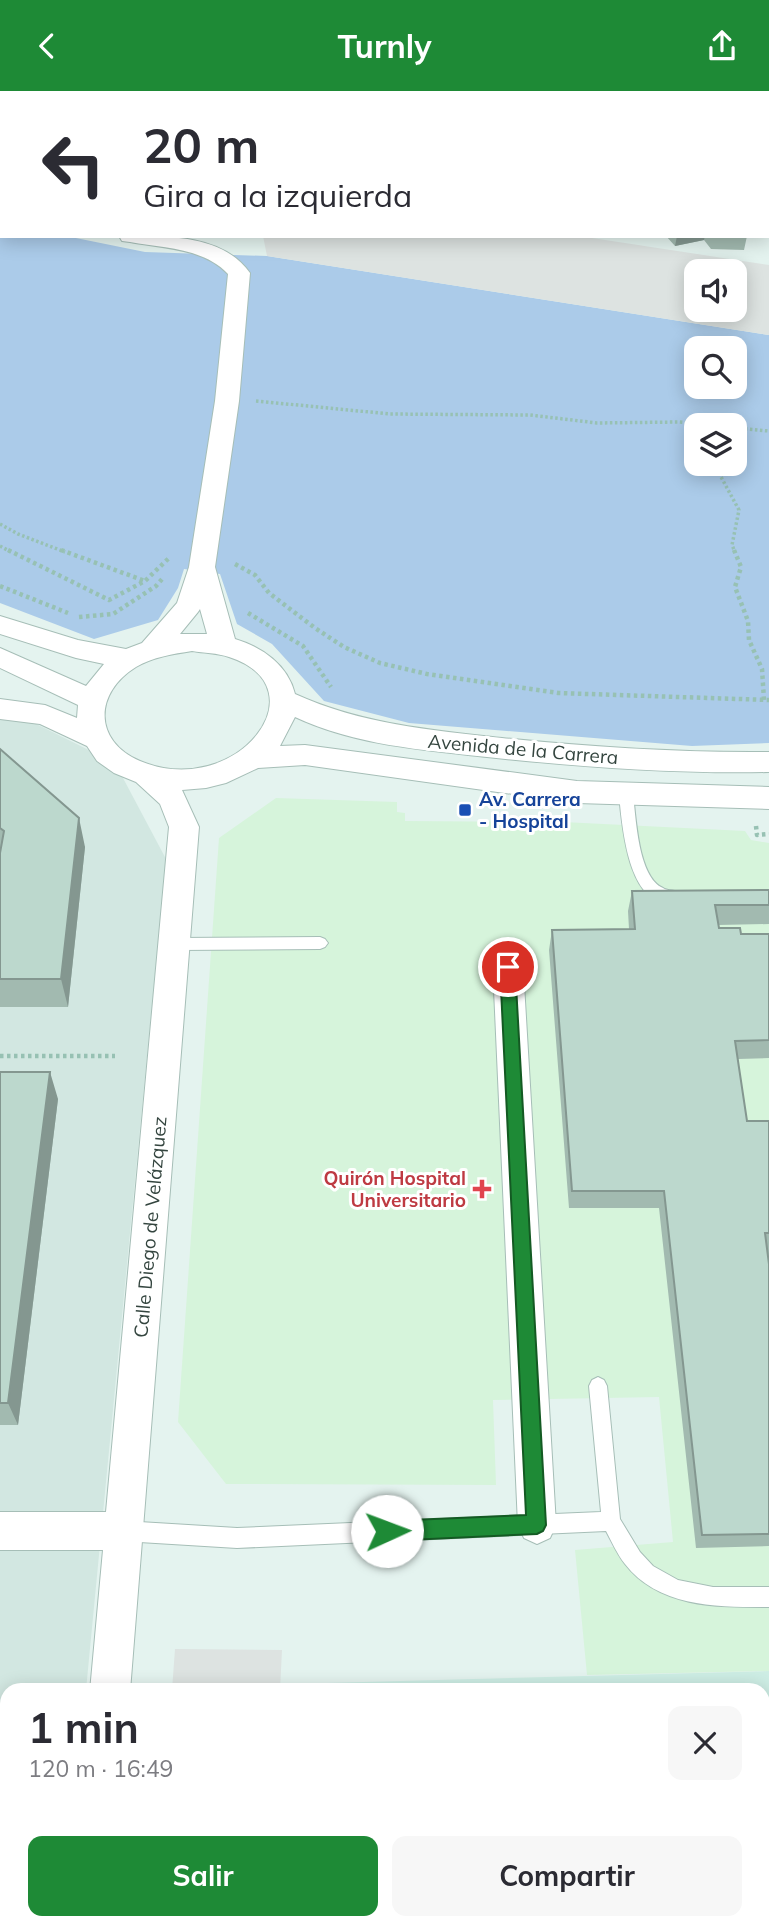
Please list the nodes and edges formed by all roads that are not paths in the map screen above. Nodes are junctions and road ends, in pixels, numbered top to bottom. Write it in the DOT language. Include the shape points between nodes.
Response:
graph roads {
  1 [pos="140,238"];
  2 [pos="203,560"];
  3 [pos="0,625"];
  4 [pos="223,645"];
  5 [pos="153,648"];
  6 [pos="0,657"];
  7 [pos="127,659"];
  8 [pos="92,700"];
  9 [pos="284,700"];
  10 [pos="0,709"];
  11 [pos="96,739"];
  12 [pos="253,758"];
  13 [pos="769,762"];
  14 [pos="147,776"];
  15 [pos="626,794"];
  16 [pos="761,798"];
  17 [pos="696,900"];
  18 [pos="320,943"];
  19 [pos="176,944"];
  20 [pos="508,967"];
  21 [pos="598,1386"];
  22 [pos="611,1521"];
  23 [pos="537,1525"];
  24 [pos="0,1531"];
  25 [pos="122,1531"];
  26 [pos="769,1597"];
  27 [pos="111,1683"];
  1 -- 2 [label="street" via="213,253 231,262 239,273 227,401"];
  2 -- 4 [label="street"];
  2 -- 5 [label="street" via="189,606"];
  3 -- 7 [label="street" via="76,649"];
  4 -- 5 [label="street" via="192,642"];
  4 -- 9 [label="street" via="264,666"];
  5 -- 7 [label="street"];
  6 -- 8 [label="street"];
  7 -- 8 [label="street" via="104,678"];
  8 -- 11 [label="street" via="90,717"];
  9 -- 12 [label="street" via="282,721 273,739"];
  9 -- 13 [label="street, Avenida de la Carrera" via="350,728 392,736 581,757"];
  10 -- 11 [label="street" via="45,715"];
  11 -- 14 [label="street" via="107,754"];
  12 -- 14 [label="street" via="206,778"];
  12 -- 15 [label="street, Avenida de la Carrera" via="304,755 577,792"];
  14 -- 19 [label="street, Calle Diego de Velázquez" via="172,798 184,827"];
  15 -- 16 [label="street, Avenida de la Carrera"];
  15 -- 17 [label="lane" via="641,873 657,893"];
  18 -- 19 [label="lane"];
  19 -- 25 [label="street, Calle Diego de Velázquez"];
  20 -- 23 [label="street"];
  21 -- 22 [label="lane"];
  22 -- 23 [label="lane"];
  22 -- 26 [label="lane" via="632,1559 658,1584 703,1597"];
  23 -- 25 [label="lane" via="237,1538"];
  24 -- 25 [label="street"];
  25 -- 27 [label="street, Calle Diego de Velázquez"];
}
